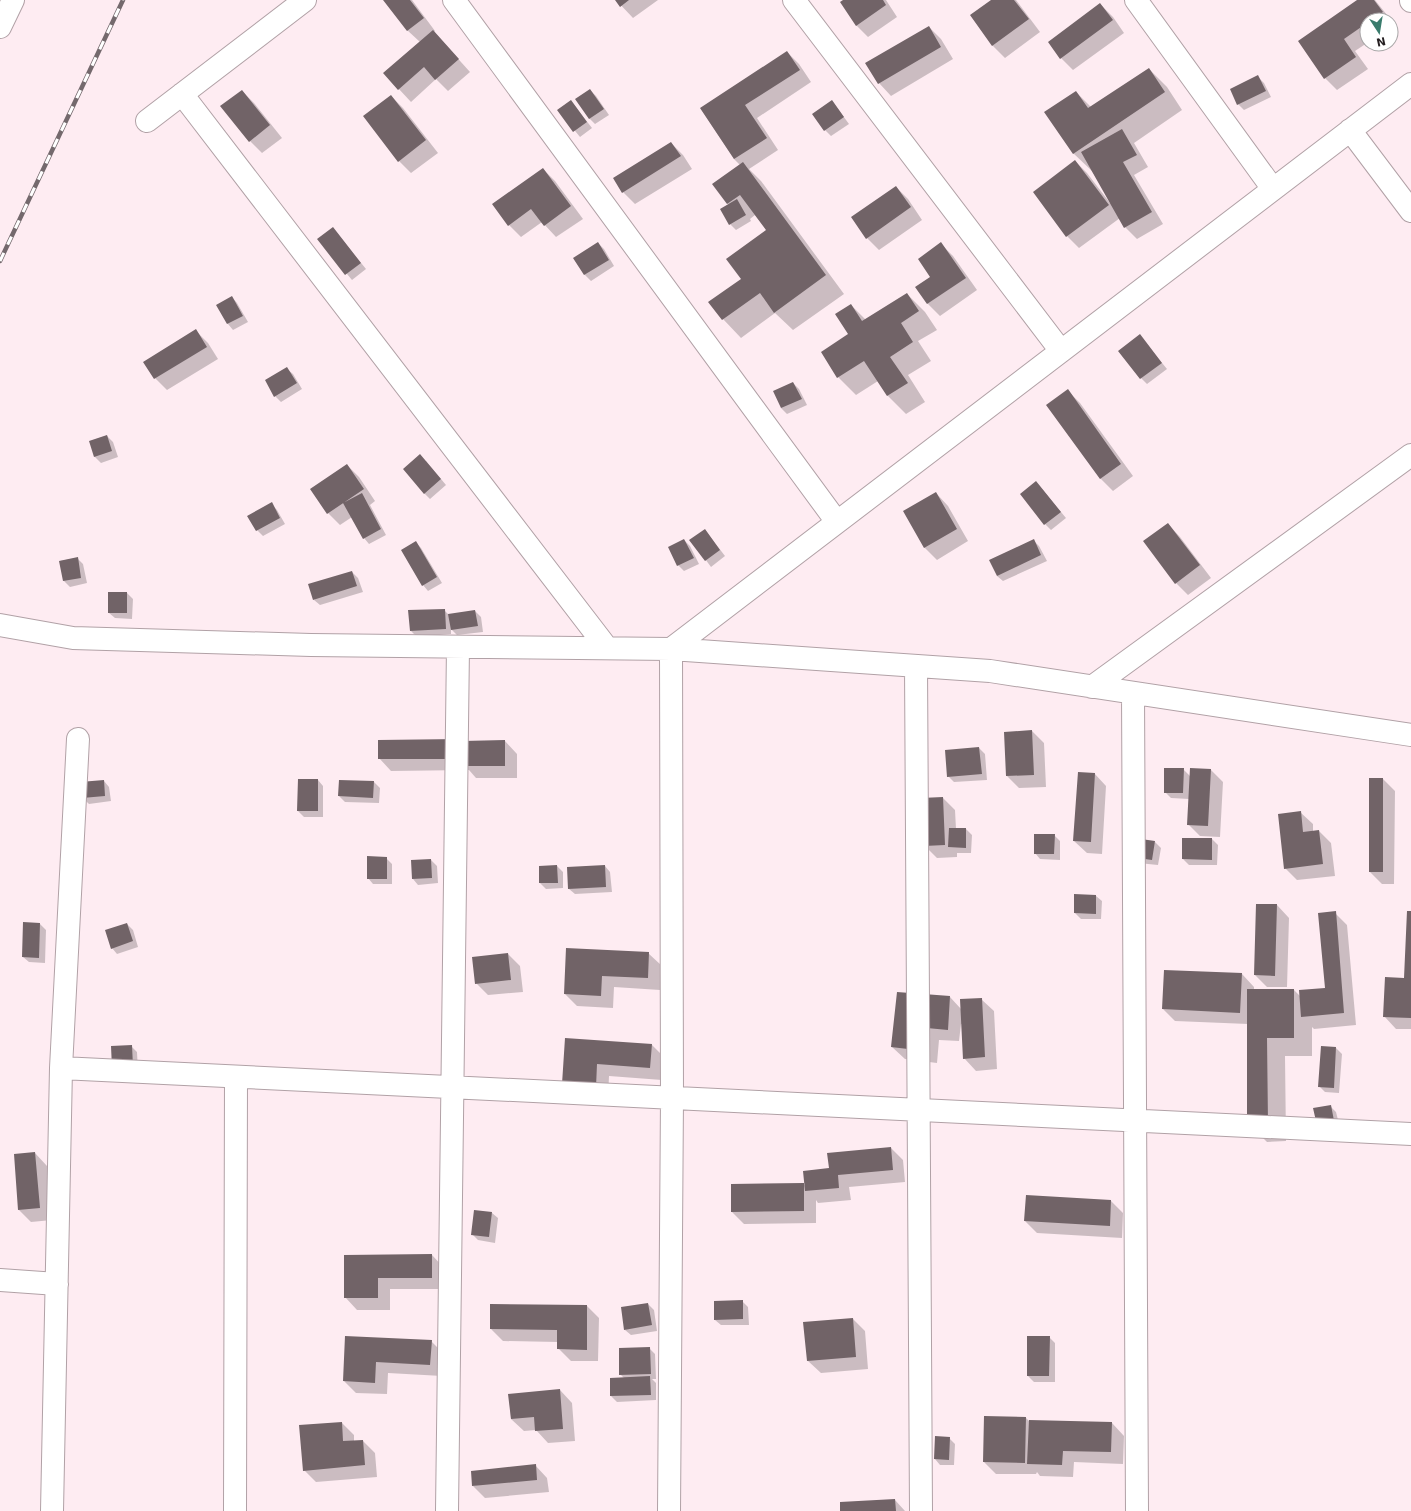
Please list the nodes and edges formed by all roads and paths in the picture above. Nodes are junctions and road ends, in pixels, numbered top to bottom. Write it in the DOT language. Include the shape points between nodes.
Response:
graph roads {
  1 [pos="13,0"];
  2 [pos="305,0"];
  3 [pos="454,0"];
  4 [pos="794,0"];
  5 [pos="1136,0"];
  6 [pos="0,27"];
  7 [pos="1411,84"];
  8 [pos="182,94"];
  9 [pos="147,121"];
  10 [pos="1350,130"];
  11 [pos="1273,189"];
  12 [pos="1411,211"];
  13 [pos="1061,351"];
  14 [pos="1411,455"];
  15 [pos="837,522"];
  16 [pos="0,625"];
  17 [pos="458,647"];
  18 [pos="607,648"];
  19 [pos="671,649"];
  20 [pos="916,666"];
  21 [pos="1092,687"];
  22 [pos="1133,693"];
  23 [pos="1411,735"];
  24 [pos="78,739"];
  25 [pos="61,1068"];
  26 [pos="236,1077"];
  27 [pos="452,1087"];
  28 [pos="672,1098"];
  29 [pos="918,1110"];
  30 [pos="1135,1121"];
  31 [pos="1411,1134"];
  32 [pos="0,1280"];
  33 [pos="57,1284"];
  34 [pos="52,1511"];
  35 [pos="235,1511"];
  36 [pos="447,1511"];
  37 [pos="668,1511"];
  38 [pos="921,1511"];
  39 [pos="1137,1511"];
  1 -- 6 [label="street"];
  2 -- 8 [label="street"];
  3 -- 15 [label="street"];
  4 -- 13 [label="street"];
  5 -- 11 [label="street"];
  7 -- 10 [label="street"];
  8 -- 9 [label="street"];
  8 -- 18 [label="street"];
  10 -- 11 [label="street"];
  10 -- 12 [label="street"];
  11 -- 13 [label="street"];
  13 -- 15 [label="street"];
  14 -- 21 [label="street"];
  15 -- 19 [label="street"];
  16 -- 17 [label="street" via="73,638"];
  17 -- 18 [label="street"];
  17 -- 27 [label="street"];
  18 -- 19 [label="street"];
  19 -- 20 [label="street"];
  19 -- 28 [label="street"];
  20 -- 21 [label="street" via="990,671"];
  20 -- 29 [label="street"];
  21 -- 22 [label="street"];
  22 -- 23 [label="street"];
  22 -- 30 [label="street"];
  24 -- 25 [label="street"];
  25 -- 26 [label="street"];
  25 -- 33 [label="street"];
  26 -- 27 [label="street"];
  26 -- 35 [label="street"];
  27 -- 28 [label="street"];
  27 -- 36 [label="street"];
  28 -- 29 [label="street"];
  28 -- 37 [label="street"];
  29 -- 30 [label="street"];
  29 -- 38 [label="street"];
  30 -- 31 [label="street"];
  30 -- 39 [label="street"];
  32 -- 33 [label="street"];
  33 -- 34 [label="street"];
}
